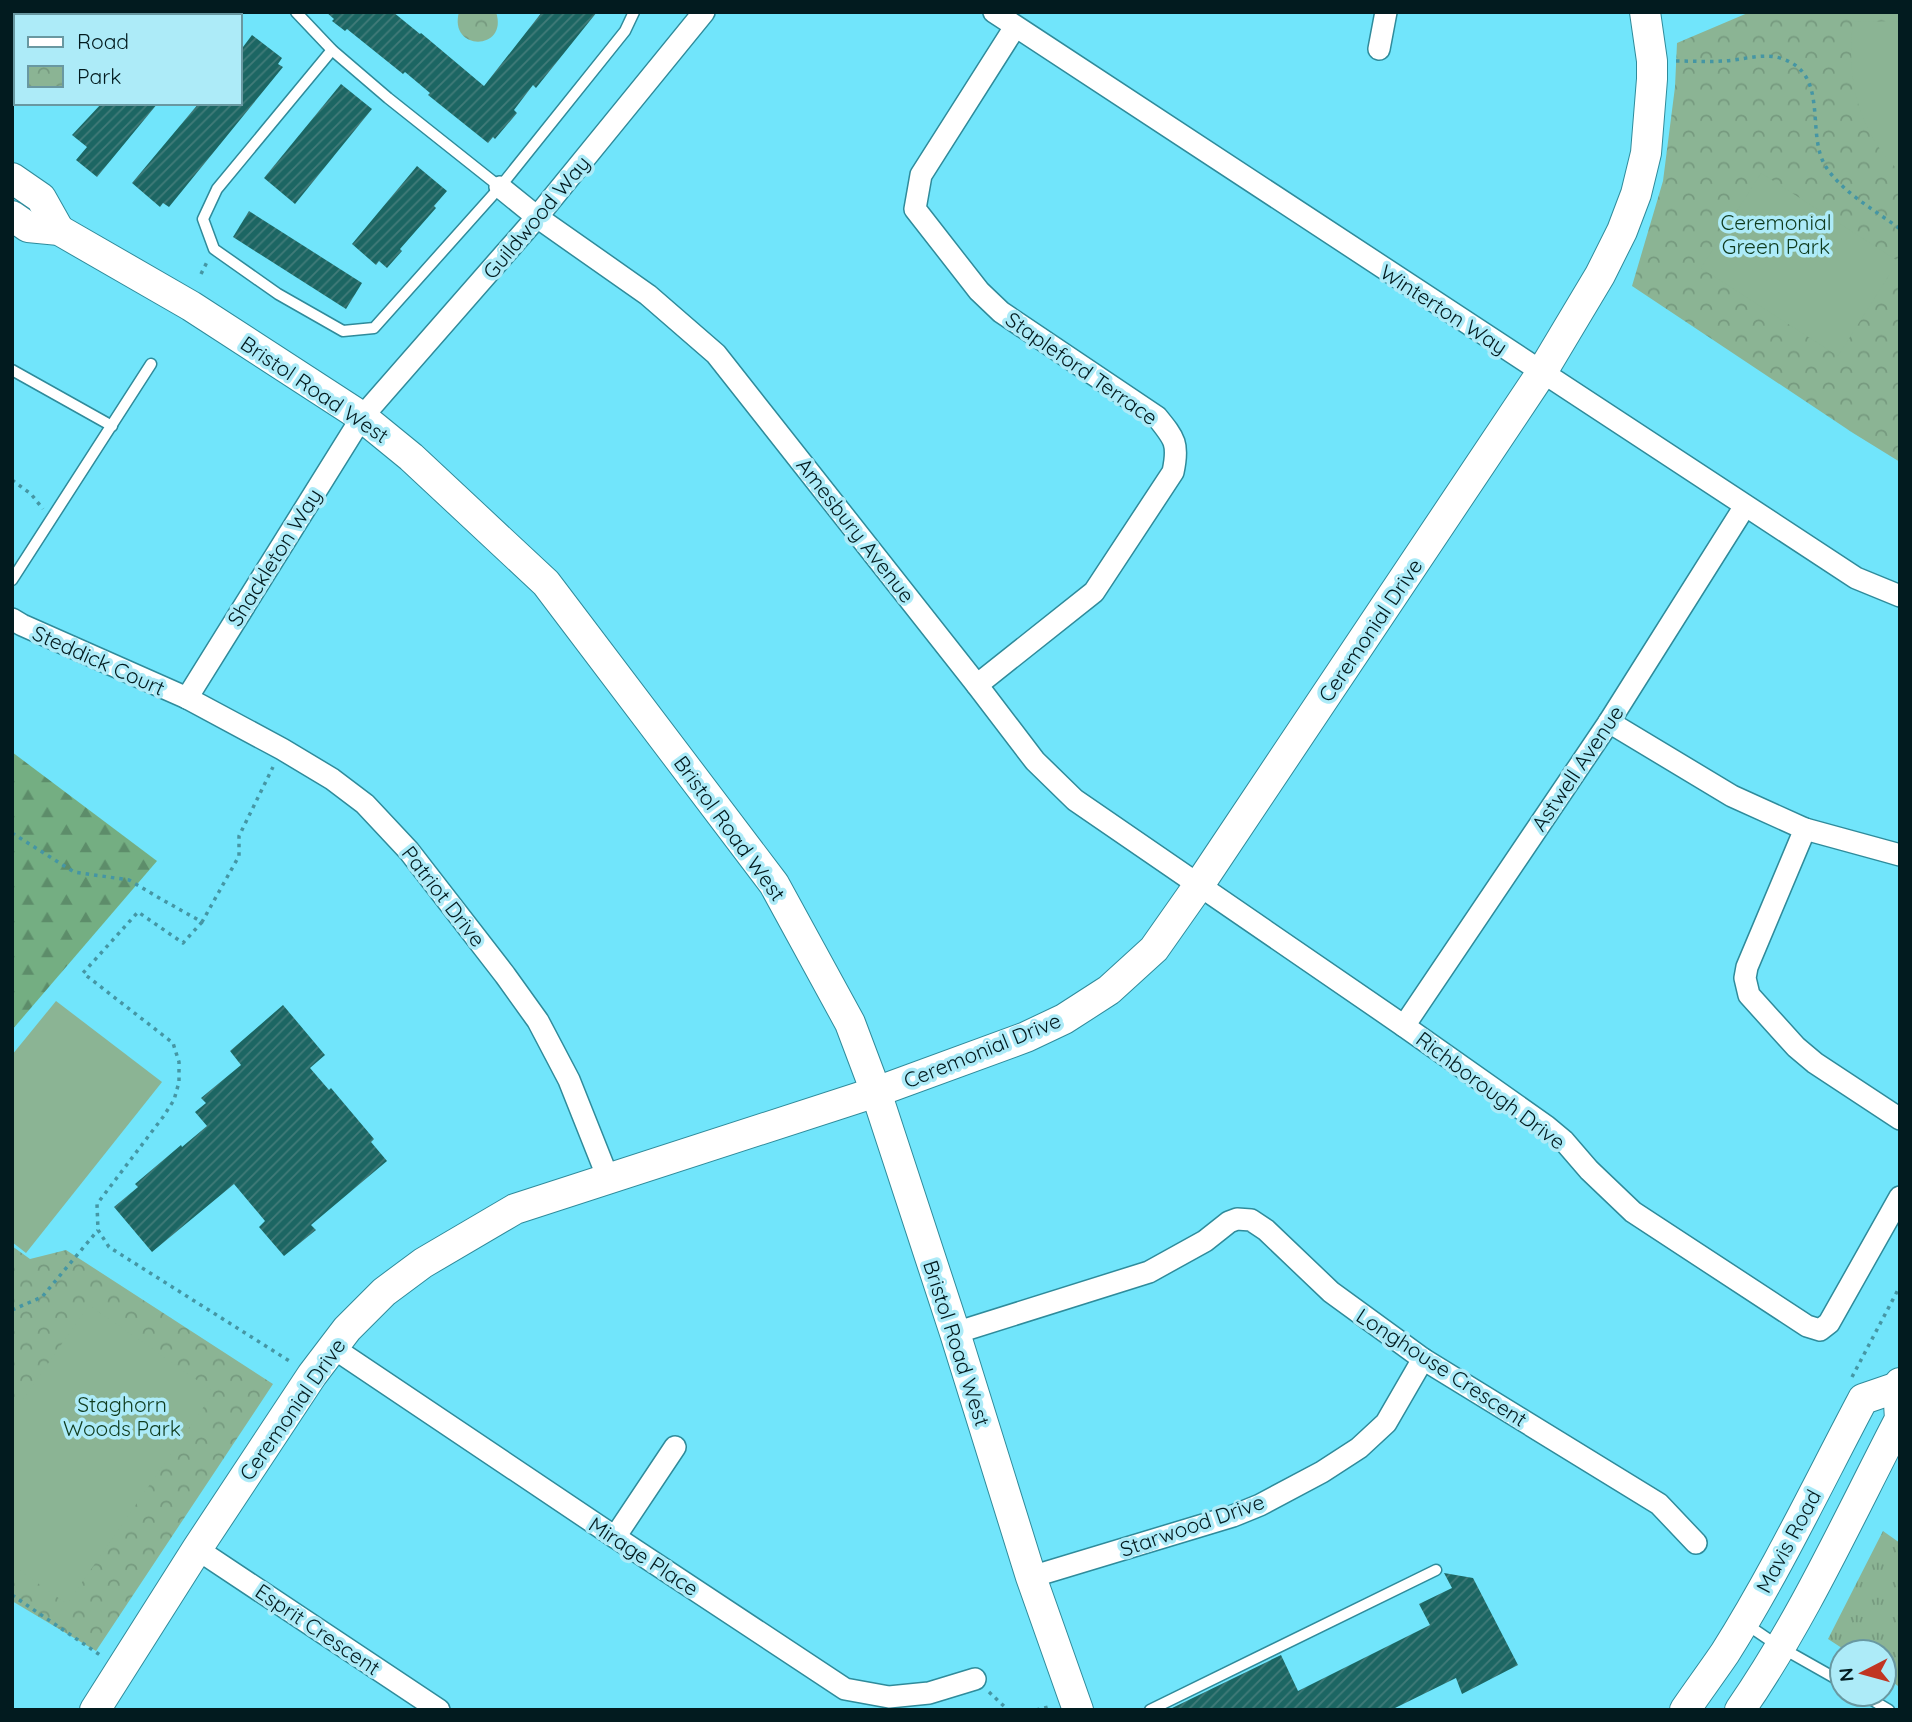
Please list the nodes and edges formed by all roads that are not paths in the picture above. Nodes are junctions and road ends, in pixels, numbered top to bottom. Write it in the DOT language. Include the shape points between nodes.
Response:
graph roads {
  1 [pos="296,12"];
  2 [pos="634,12"];
  3 [pos="704,12"];
  4 [pos="994,12"];
  5 [pos="1385,12"];
  6 [pos="1645,12"];
  7 [pos="1015,27"];
  8 [pos="1379,49"];
  9 [pos="332,50"];
  10 [pos="12,178"];
  11 [pos="500,187"];
  12 [pos="12,216"];
  13 [pos="537,217"];
  14 [pos="59,230"];
  15 [pos="151,364"];
  16 [pos="12,370"];
  17 [pos="1542,372"];
  18 [pos="362,416"];
  19 [pos="112,426"];
  20 [pos="1745,506"];
  21 [pos="12,580"];
  22 [pos="1900,596"];
  23 [pos="12,619"];
  24 [pos="977,684"];
  25 [pos="187,698"];
  26 [pos="1609,722"];
  27 [pos="1805,828"];
  28 [pos="1900,855"];
  29 [pos="1199,885"];
  30 [pos="1404,1026"];
  31 [pos="876,1092"];
  32 [pos="1900,1119"];
  33 [pos="608,1178"];
  34 [pos="1900,1197"];
  35 [pos="955,1333"];
  36 [pos="324,1358"];
  37 [pos="1423,1359"];
  38 [pos="1899,1385"];
  39 [pos="675,1447"];
  40 [pos="615,1537"];
  41 [pos="1696,1543"];
  42 [pos="197,1549"];
  43 [pos="1436,1570"];
  44 [pos="1031,1577"];
  45 [pos="1743,1623"];
  46 [pos="1780,1647"];
  47 [pos="1828,1674"];
  48 [pos="975,1679"];
  49 [pos="96,1710"];
  50 [pos="439,1710"];
  51 [pos="1078,1710"];
  52 [pos="1150,1710"];
  53 [pos="1685,1710"];
  54 [pos="1740,1710"];
  1 -- 9 [label="lane"];
  2 -- 11 [label="lane" via="625,31"];
  3 -- 13 [label="street, Guildwood Way"];
  4 -- 7 [label="street, Winterton Way"];
  5 -- 8 [label="street"];
  6 -- 17 [label="street, Ceremonial Drive" via="1652,79 1646,153 1636,194 1600,275"];
  7 -- 17 [label="street, Winterton Way"];
  7 -- 24 [label="street, Stapleford Terrace" via="921,175 915,209 1001,312 1157,417 1177,452 1173,472 1094,592"];
  9 -- 11 [label="lane"];
  9 -- 11 [label="lane" via="218,189 203,219 214,249 278,294 343,331 374,328"];
  10 -- 14 [label="street" via="41,198"];
  11 -- 13 [label="street, Amesbury Avenue"];
  12 -- 14 [label="street, Bristol Road West" via="29,227"];
  13 -- 18 [label="street, Guildwood Way"];
  13 -- 24 [label="street, Amesbury Avenue" via="648,295 716,354"];
  14 -- 18 [label="street, Bristol Road West" via="191,306"];
  15 -- 19 [label="lane"];
  16 -- 19 [label="lane"];
  17 -- 20 [label="street, Winterton Way"];
  17 -- 29 [label="street, Ceremonial Drive"];
  18 -- 25 [label="street, Shackleton Way"];
  18 -- 31 [label="street, Bristol Road West" via="546,583 657,728 774,884 850,1023"];
  19 -- 21 [label="lane"];
  20 -- 22 [label="street, Winterton Way" via="1856,578"];
  20 -- 26 [label="street, Astwell Avenue"];
  23 -- 25 [label="street, Steddick Court"];
  24 -- 29 [label="street, Amesbury Avenue" via="1035,761 1075,800"];
  25 -- 33 [label="street, Patriot Drive" via="332,779 365,804 410,851 538,1021 569,1080"];
  26 -- 27 [label="street" via="1731,796"];
  26 -- 30 [label="street, Astwell Avenue"];
  27 -- 28 [label="street"];
  27 -- 32 [label="street" via="1747,967 1749,995 1815,1063"];
  29 -- 30 [label="street, Richborough Drive"];
  29 -- 31 [label="street, Ceremonial Drive" via="1154,949 1109,989 1064,1019"];
  30 -- 34 [label="street, Richborough Drive" via="1546,1126 1633,1212 1807,1326 1820,1330 1829,1323"];
  31 -- 33 [label="street, Ceremonial Drive"];
  31 -- 35 [label="street, Bristol Road West"];
  33 -- 36 [label="street, Ceremonial Drive" via="515,1209 424,1263 384,1292"];
  35 -- 37 [label="street, Longhouse Crescent" via="1149,1272 1237,1219 1251,1220 1266,1230 1331,1292"];
  35 -- 44 [label="street, Bristol Road West"];
  36 -- 40 [label="street, Mirage Place"];
  36 -- 42 [label="street, Ceremonial Drive"];
  37 -- 41 [label="street, Longhouse Crescent" via="1659,1504"];
  37 -- 44 [label="street, Starwood Drive" via="1385,1423 1360,1448 1322,1472 1233,1516"];
  38 -- 45 [label="street, Mavis Road" via="1863,1399"];
  38 -- 46 [label="street, Mavis Road" via="1900,1419"];
  39 -- 40 [label="street"];
  40 -- 48 [label="street, Mirage Place" via="845,1689 889,1697 929,1693"];
  42 -- 49 [label="street, Ceremonial Drive"];
  42 -- 50 [label="street, Esprit Crescent"];
  43 -- 52 [label="lane"];
  44 -- 51 [label="street, Bristol Road West"];
  45 -- 46 [label="lane"];
  45 -- 53 [label="street, Mavis Road"];
  46 -- 47 [label="lane"];
  46 -- 54 [label="street, Mavis Road"];
}
